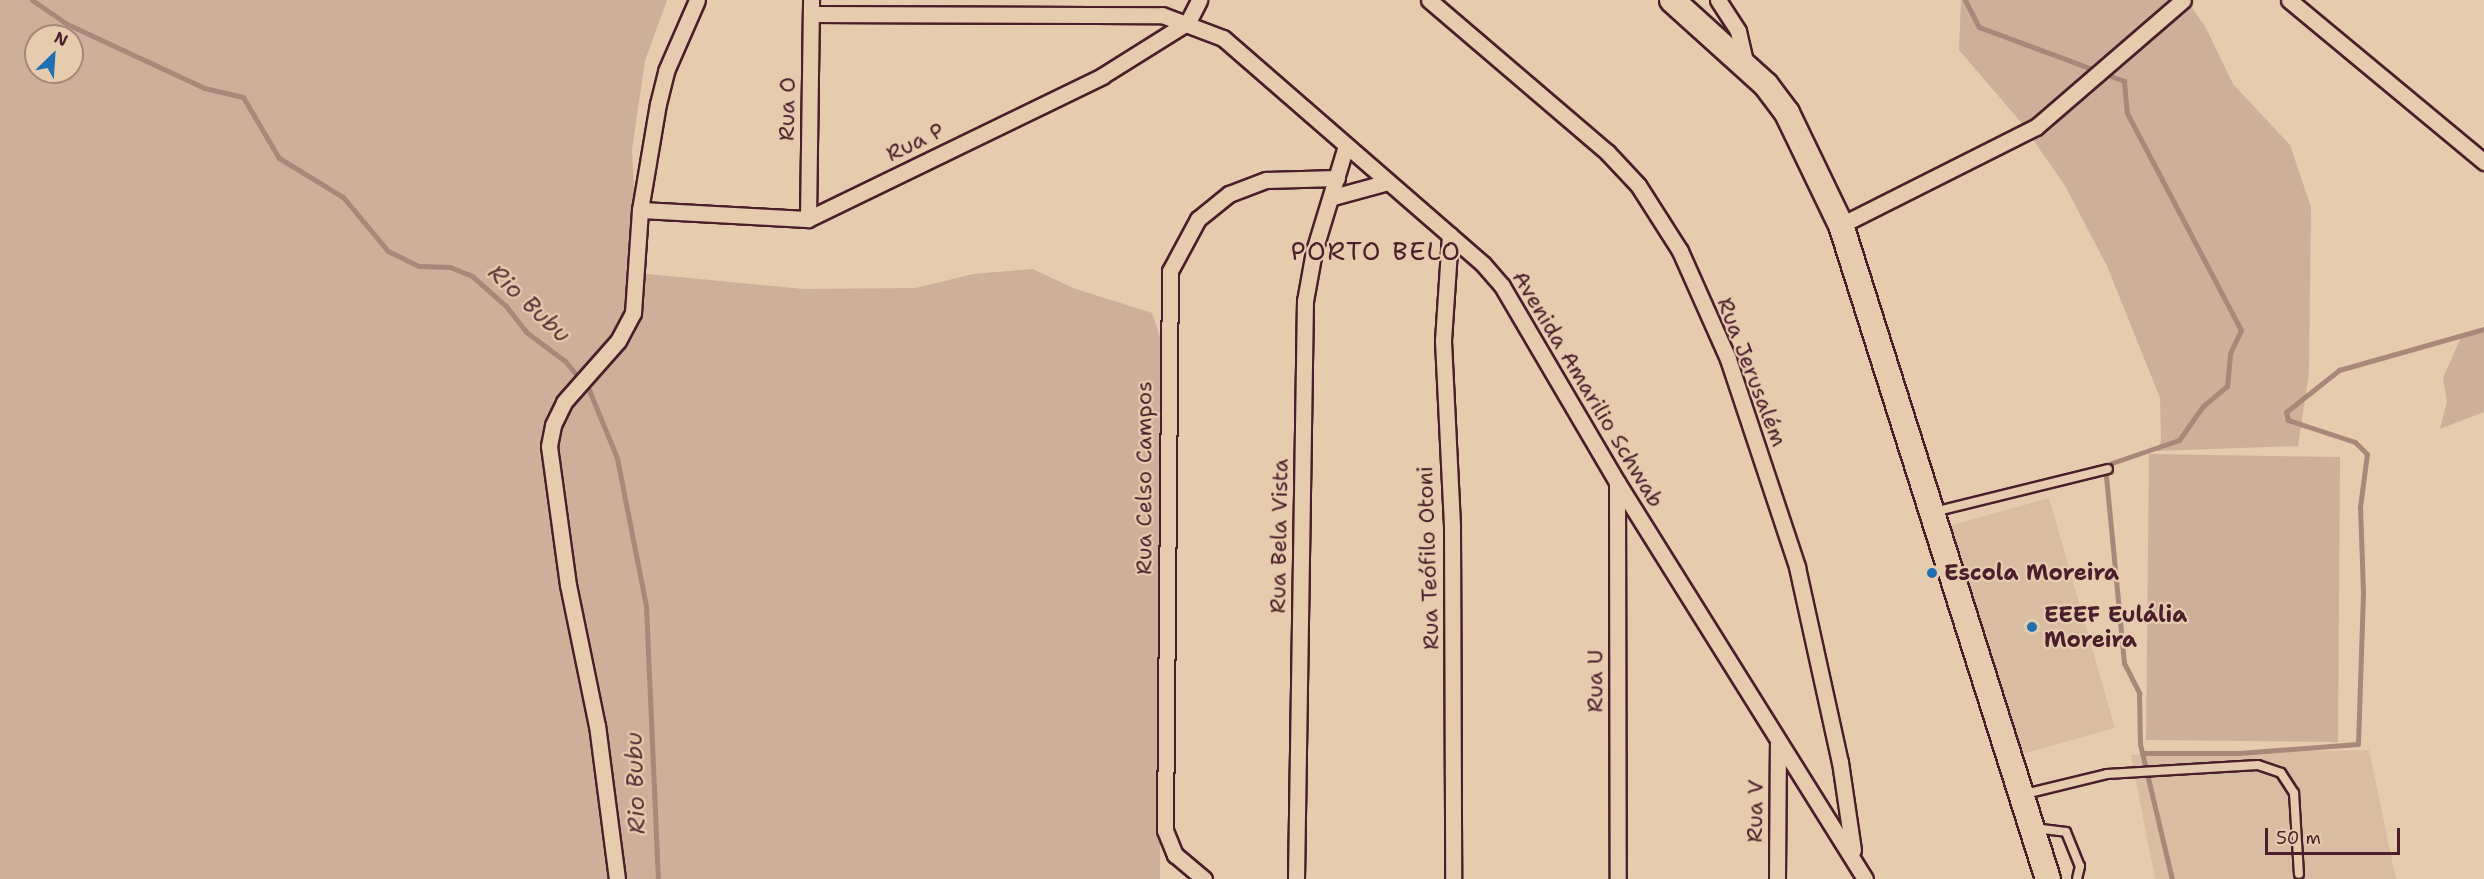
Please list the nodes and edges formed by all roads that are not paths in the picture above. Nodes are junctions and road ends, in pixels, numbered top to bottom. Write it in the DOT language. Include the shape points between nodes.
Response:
graph roads {
  1 [pos="697,0"];
  2 [pos="1199,0"];
  3 [pos="1429,0"];
  4 [pos="1672,0"];
  5 [pos="1718,0"];
  6 [pos="2183,0"];
  7 [pos="2289,0"];
  8 [pos="811,7"];
  9 [pos="1188,22"];
  10 [pos="1746,66"];
  11 [pos="1346,146"];
  12 [pos="2484,162"];
  13 [pos="1337,178"];
  14 [pos="1388,182"];
  15 [pos="1333,197"];
  16 [pos="640,210"];
  17 [pos="808,219"];
  18 [pos="1841,225"];
  19 [pos="1450,235"];
  20 [pos="2108,469"];
  21 [pos="1617,482"];
  22 [pos="1930,513"];
  23 [pos="1778,743"];
  24 [pos="2021,795"];
  25 [pos="2032,828"];
  26 [pos="1854,859"];
  27 [pos="2299,874"];
  28 [pos="617,879"];
  29 [pos="1204,879"];
  30 [pos="1296,879"];
  31 [pos="1453,879"];
  32 [pos="1618,879"];
  33 [pos="1777,879"];
  34 [pos="1865,879"];
  35 [pos="2048,879"];
  36 [pos="2077,879"];
  1 -- 16 [label="street" via="666,71"];
  2 -- 9 [label="street"];
  3 -- 26 [label="street, Rua Jerusalém" via="1607,152 1638,185 1680,251 1728,359 1797,567 1840,762"];
  4 -- 10 [label="main road"];
  5 -- 10 [label="street" via="1738,31"];
  6 -- 18 [label="street" via="2036,127"];
  7 -- 12 [label="street"];
  8 -- 9 [label="street, Avenida Amarilio Schwab" via="1142,15"];
  8 -- 17 [label="street, Rua O"];
  9 -- 11 [label="street, Avenida Amarilio Schwab" via="1223,38"];
  9 -- 17 [label="street, Rua P" via="1101,75"];
  10 -- 18 [label="main road" via="1773,94 1804,140"];
  11 -- 13 [label="street, Rua Bela Vista"];
  11 -- 14 [label="street, Avenida Amarilio Schwab"];
  13 -- 15 [label="street, Rua Bela Vista"];
  13 -- 29 [label="street, Rua Celso Campos" via="1266,180 1229,194 1186,234 1170,271 1165,830 1175,855"];
  14 -- 15 [label="street"];
  14 -- 19 [label="street, Avenida Amarilio Schwab"];
  15 -- 30 [label="street, Rua Bela Vista" via="1314,251 1305,301"];
  16 -- 17 [label="street, Rua P"];
  16 -- 28 [label="street" via="633,313 618,341 564,402 553,424 549,446 568,585 597,726"];
  18 -- 22 [label="main road"];
  19 -- 21 [label="street, Avenida Amarilio Schwab" via="1483,264 1520,313"];
  19 -- 31 [label="street, Rua Teófilo Otoni" via="1443,341 1452,528"];
  20 -- 22 [label="lane"];
  21 -- 23 [label="street, Avenida Amarilio Schwab"];
  21 -- 32 [label="street, Rua U"];
  22 -- 24 [label="main road"];
  23 -- 26 [label="street, Avenida Amarilio Schwab"];
  23 -- 33 [label="street, Rua V"];
  24 -- 25 [label="main road"];
  24 -- 27 [label="lane" via="2107,774 2258,765 2281,773 2294,794"];
  25 -- 35 [label="main road"];
  25 -- 36 [label="lane" via="2066,832 2080,866"];
  26 -- 34 [label="street, Avenida Amarilio Schwab"];
}
